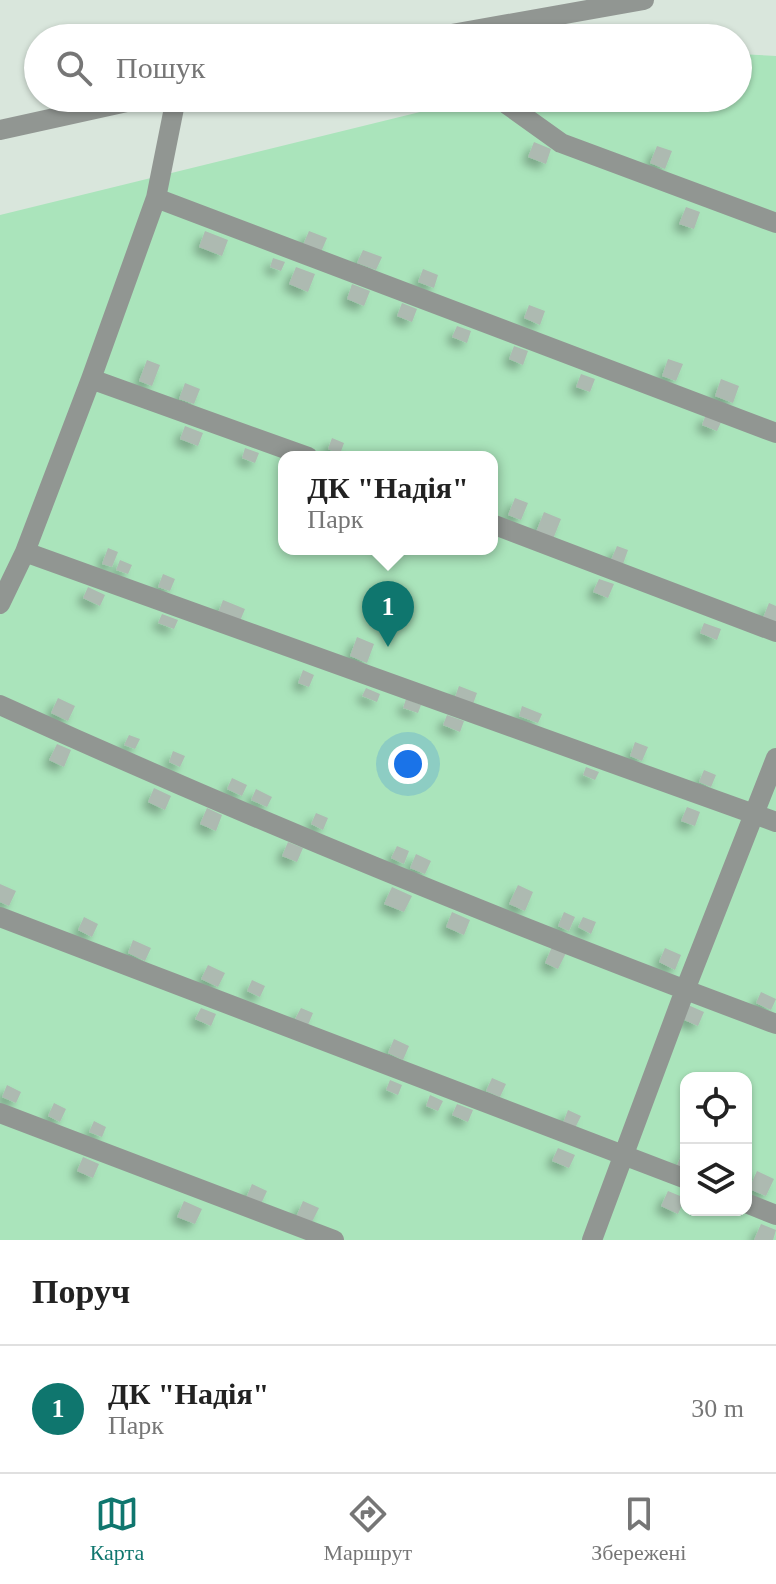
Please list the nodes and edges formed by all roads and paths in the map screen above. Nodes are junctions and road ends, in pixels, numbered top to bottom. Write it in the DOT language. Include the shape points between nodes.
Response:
graph roads {
  1 [pos="644,0"];
  2 [pos="512,24"];
  3 [pos="82,112"];
  4 [pos="173,112"];
  5 [pos="518,112"];
  6 [pos="0,130"];
  7 [pos="156,198"];
  8 [pos="776,223"];
  9 [pos="91,379"];
  10 [pos="776,433"];
  11 [pos="291,451"];
  12 [pos="498,526"];
  13 [pos="25,552"];
  14 [pos="0,604"];
  15 [pos="776,632"];
  16 [pos="0,705"];
  17 [pos="776,758"];
  18 [pos="753,813"];
  19 [pos="776,822"];
  20 [pos="0,917"];
  21 [pos="685,990"];
  22 [pos="776,1024"];
  23 [pos="0,1113"];
  24 [pos="625,1155"];
  25 [pos="680,1177"];
  26 [pos="752,1205"];
  27 [pos="776,1215"];
  28 [pos="334,1240"];
  29 [pos="592,1240"];
  1 -- 2 [label="street"];
  3 -- 6 [label="street"];
  4 -- 7 [label="street"];
  5 -- 8 [label="street" via="561,143"];
  7 -- 9 [label="street"];
  7 -- 10 [label="street"];
  9 -- 11 [label="street"];
  9 -- 13 [label="street"];
  12 -- 15 [label="street"];
  13 -- 14 [label="street"];
  13 -- 18 [label="street"];
  16 -- 21 [label="street" via="312,842"];
  17 -- 18 [label="street"];
  18 -- 19 [label="street"];
  18 -- 21 [label="street"];
  20 -- 24 [label="street"];
  21 -- 22 [label="street"];
  21 -- 24 [label="street"];
  23 -- 28 [label="street"];
  24 -- 25 [label="street"];
  24 -- 29 [label="street"];
  26 -- 27 [label="street"];
}
